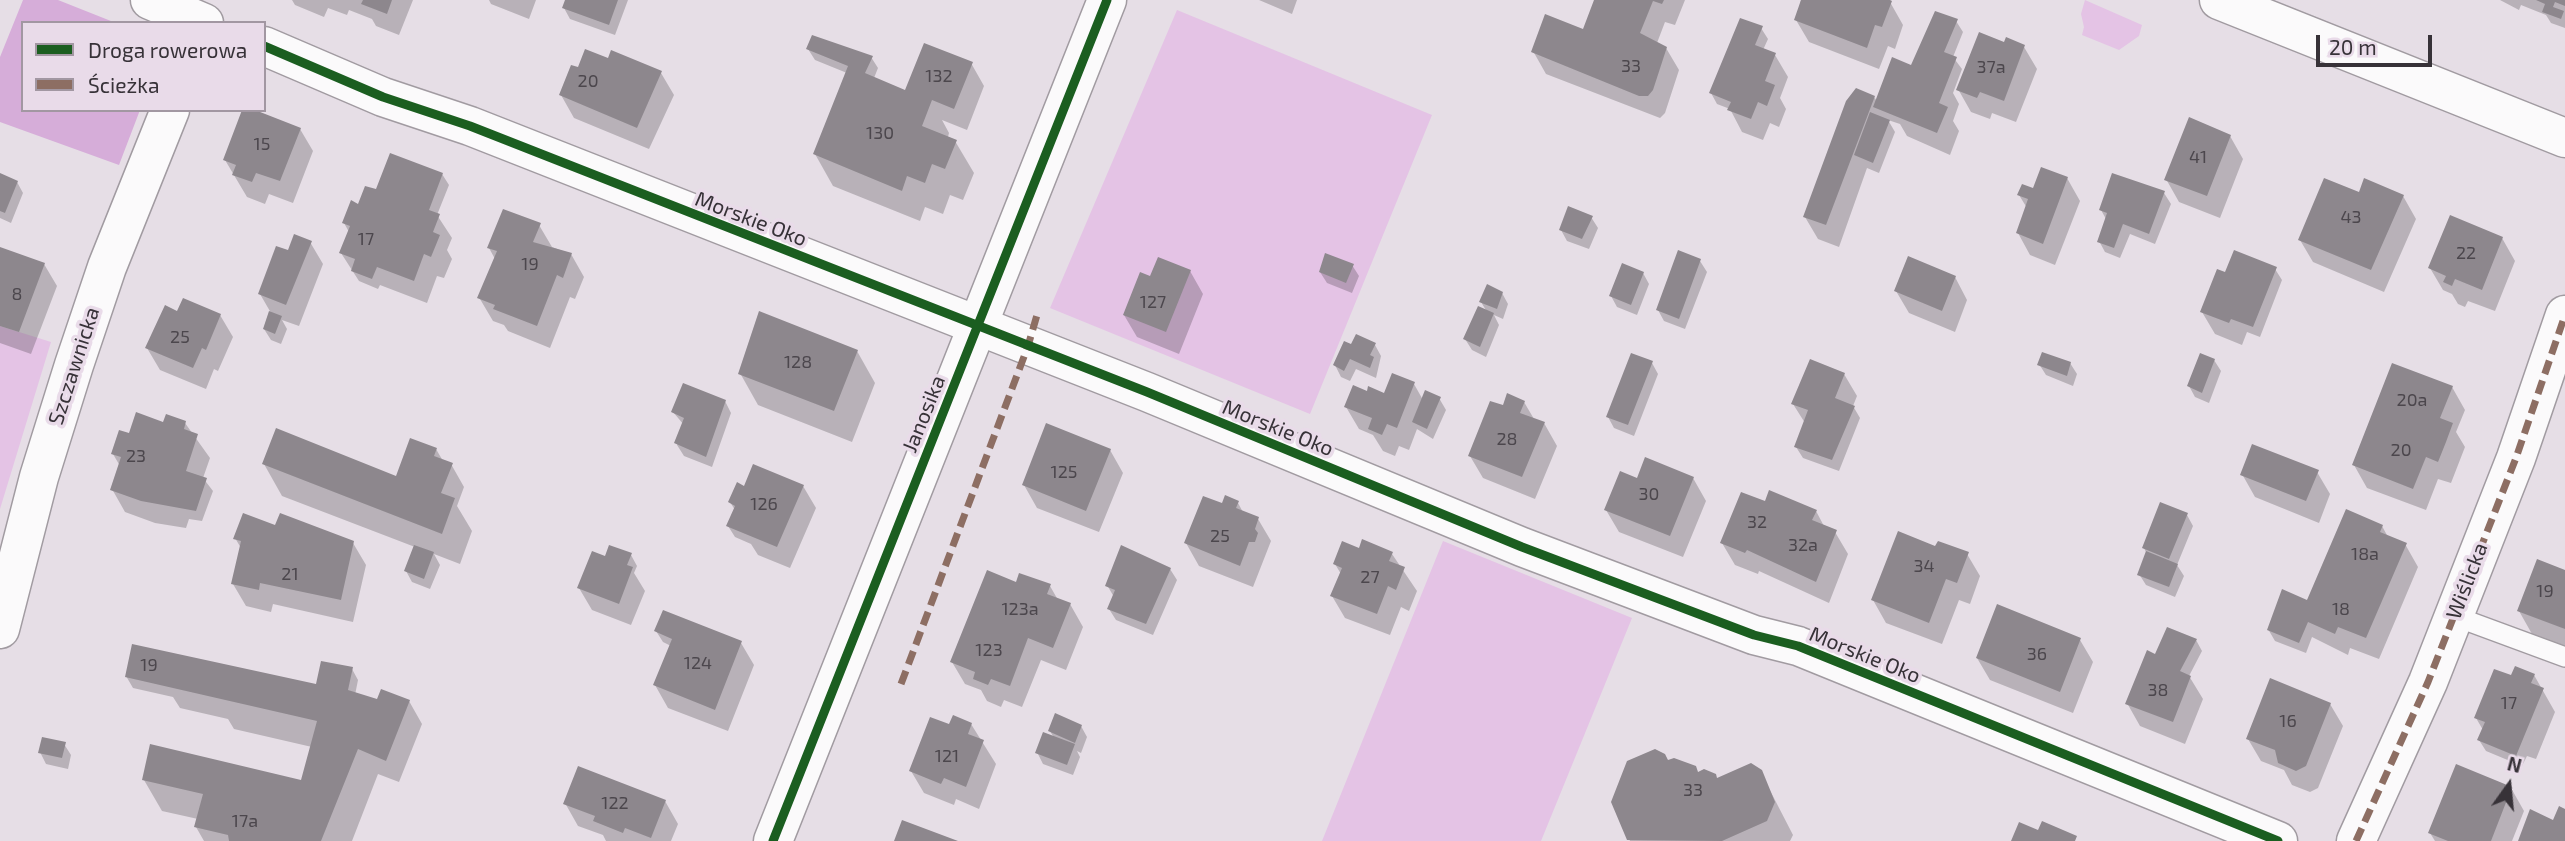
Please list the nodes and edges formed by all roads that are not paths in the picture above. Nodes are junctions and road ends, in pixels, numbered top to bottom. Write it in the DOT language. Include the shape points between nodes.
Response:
graph roads {
  1 [pos="150,0"];
  2 [pos="1107,0"];
  3 [pos="2219,0"];
  4 [pos="199,21"];
  5 [pos="266,47"];
  6 [pos="169,112"];
  7 [pos="2565,138"];
  8 [pos="2565,316"];
  9 [pos="977,327"];
  10 [pos="2454,616"];
  11 [pos="0,629"];
  12 [pos="2565,657"];
  13 [pos="773,841"];
  14 [pos="2278,841"];
  15 [pos="2356,841"];
  1 -- 4 [label="street"];
  2 -- 9 [label="street, Janosika"];
  3 -- 7 [label="street"];
  5 -- 9 [label="street, Morskie Oko" via="383,97 470,126"];
  6 -- 11 [label="street, Szczawnicka" via="107,267 74,365"];
  8 -- 10 [label="street, Wiślicka"];
  9 -- 13 [label="street, Janosika"];
  9 -- 14 [label="street, Morskie Oko" via="1522,547 1754,635 1798,646"];
  10 -- 12 [label="lane"];
  10 -- 15 [label="street, Wiślicka"];
}
